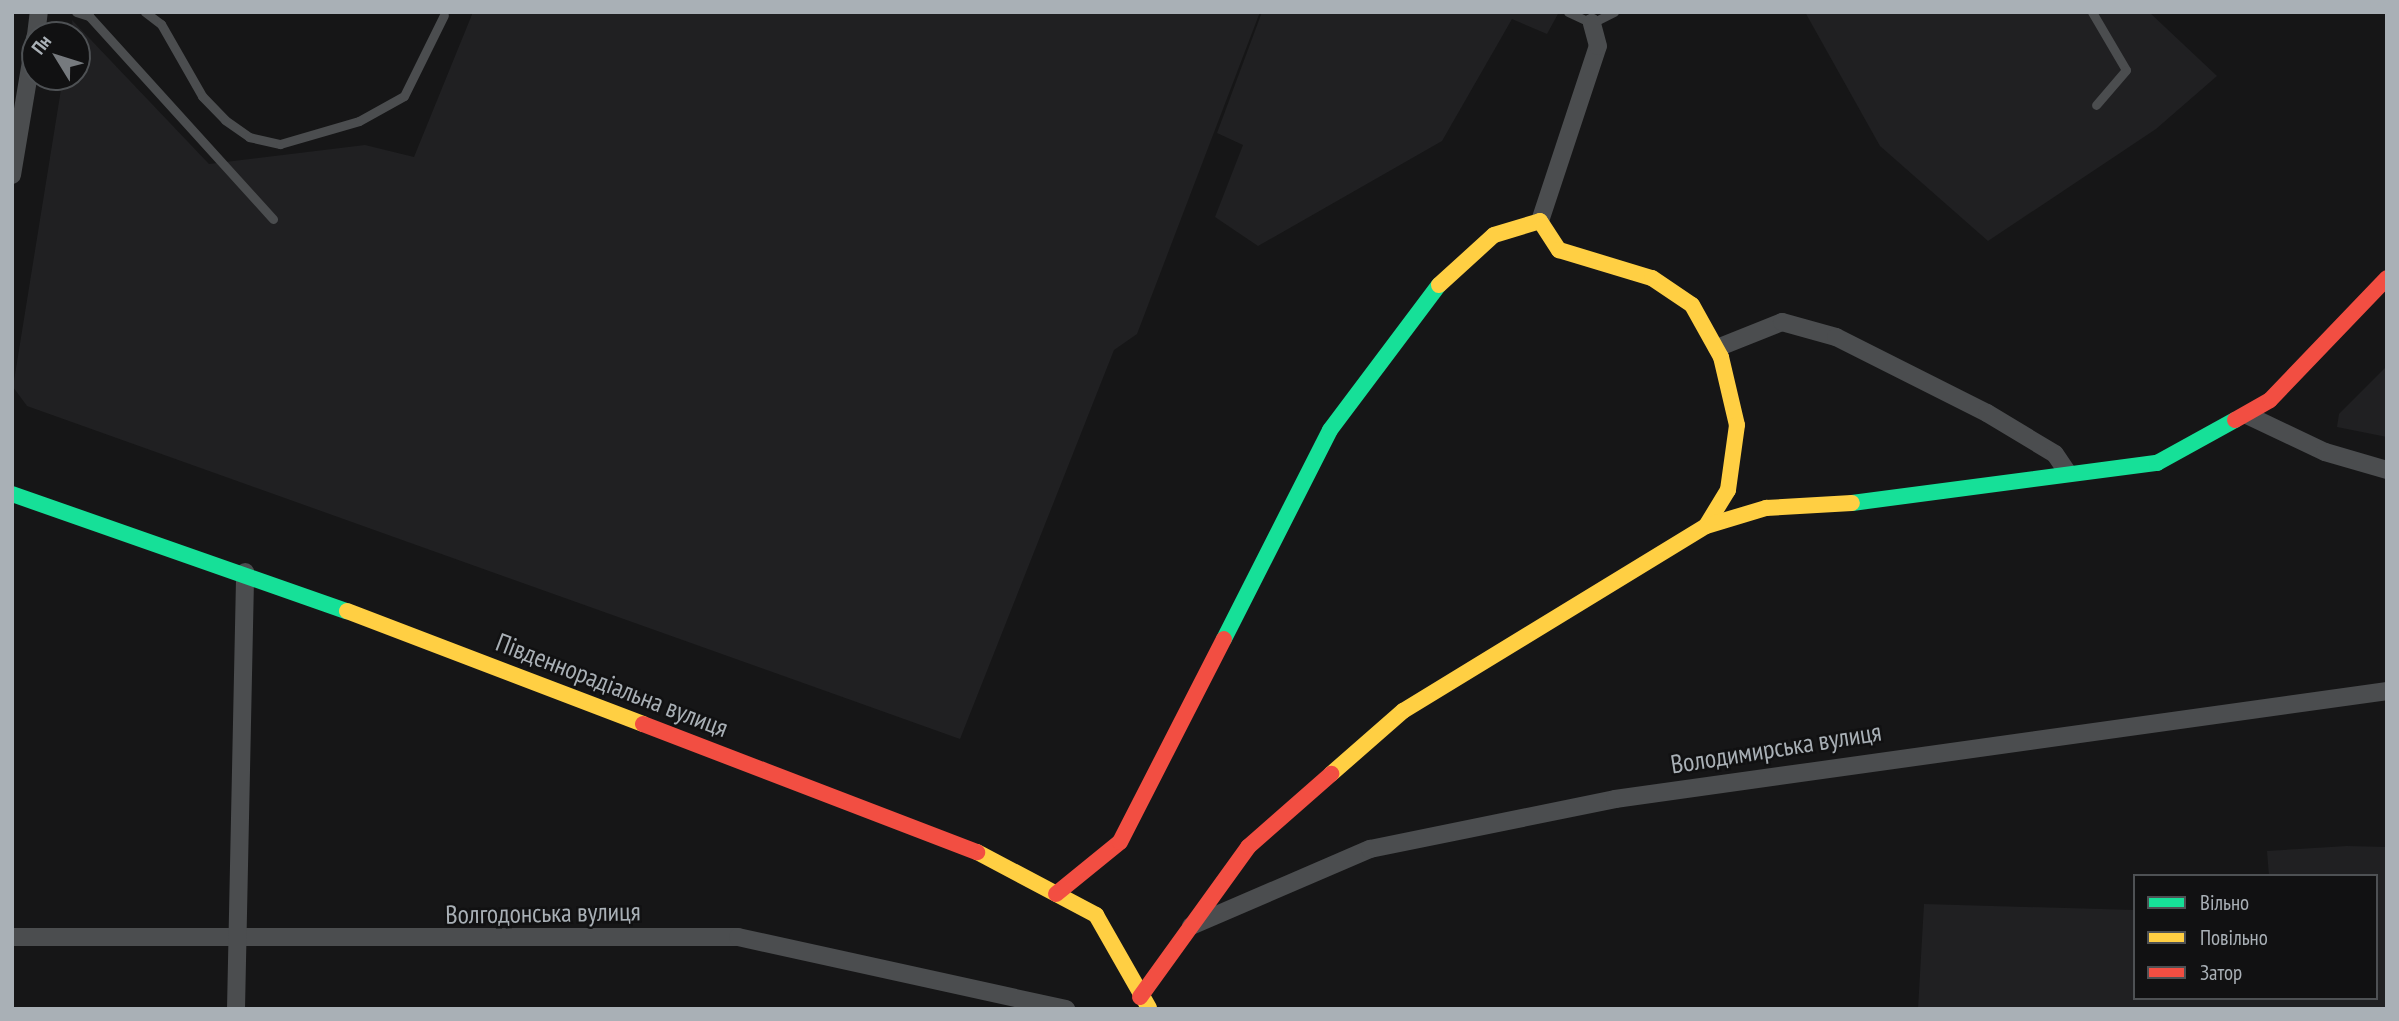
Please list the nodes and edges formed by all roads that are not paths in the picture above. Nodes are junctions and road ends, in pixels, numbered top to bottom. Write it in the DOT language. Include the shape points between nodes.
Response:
graph roads {
  1 [pos="76,12"];
  2 [pos="145,12"];
  3 [pos="1568,12"];
  4 [pos="1615,12"];
  5 [pos="2092,12"];
  6 [pos="444,15"];
  7 [pos="1592,23"];
  8 [pos="26,91"];
  9 [pos="2096,105"];
  10 [pos="12,175"];
  11 [pos="273,219"];
  12 [pos="1540,221"];
  13 [pos="2387,278"];
  14 [pos="1717,348"];
  15 [pos="2247,415"];
  16 [pos="2387,470"];
  17 [pos="2067,472"];
  18 [pos="12,494"];
  19 [pos="1706,526"];
  20 [pos="246,572"];
  21 [pos="2387,691"];
  22 [pos="1056,894"];
  23 [pos="1191,926"];
  24 [pos="12,937"];
  25 [pos="236,942"];
  26 [pos="1145,1003"];
  27 [pos="236,1009"];
  28 [pos="1066,1009"];
  1 -- 11 [label="lane" via="89,16"];
  2 -- 6 [label="lane" via="160,24 202,96 225,120 250,137 280,144 359,121 404,96"];
  3 -- 7 [label="lane"];
  4 -- 7 [label="lane"];
  5 -- 9 [label="lane" via="2126,70"];
  7 -- 12 [label="street" via="1598,47"];
  8 -- 10 [label="street"];
  12 -- 14 [label="street" via="1559,250 1652,278 1692,305"];
  12 -- 22 [label="street" via="1494,235 1446,276 1330,430 1120,842"];
  13 -- 15 [label="street" via="2270,400"];
  14 -- 17 [label="street" via="1782,322 1836,337 1987,413 2055,454"];
  14 -- 19 [label="street" via="1737,425 1728,490"];
  15 -- 16 [label="street" via="2325,452"];
  15 -- 17 [label="street" via="2157,463"];
  17 -- 19 [label="street" via="1882,501 1766,508"];
  18 -- 20 [label="street, Південнорадіальна вулиця"];
  19 -- 23 [label="street" via="1404,710 1248,847"];
  20 -- 22 [label="street, Південнорадіальна вулиця" via="919,828"];
  20 -- 25 [label="street"];
  21 -- 23 [label="street, Володимирська вулиця" via="1615,799 1370,849"];
  22 -- 26 [label="street, Південнорадіальна вулиця" via="1096,915"];
  23 -- 26 [label="street"];
  24 -- 25 [label="street, Волгодонська вулиця"];
  25 -- 27 [label="street"];
  25 -- 28 [label="street, Волгодонська вулиця" via="738,937"];
}
